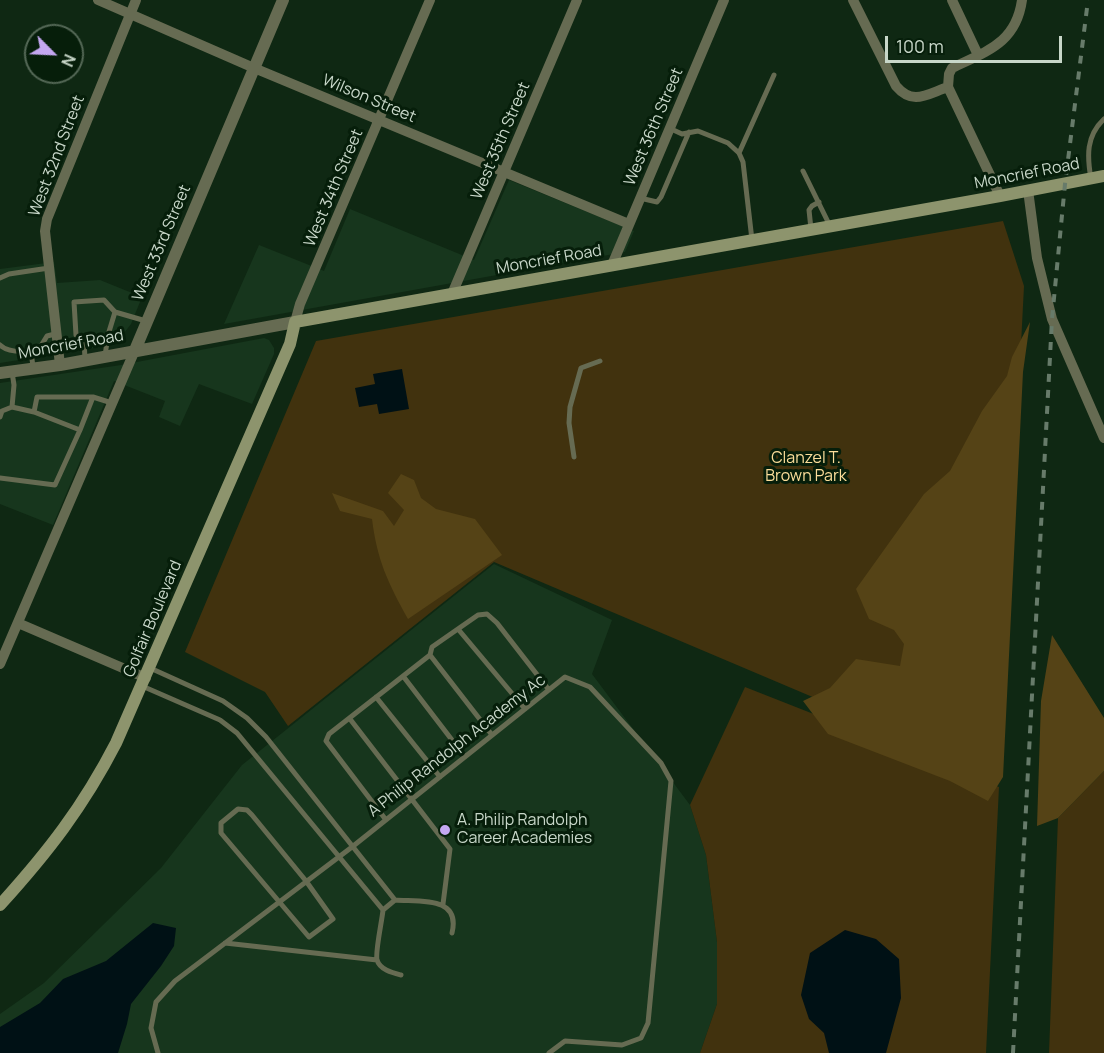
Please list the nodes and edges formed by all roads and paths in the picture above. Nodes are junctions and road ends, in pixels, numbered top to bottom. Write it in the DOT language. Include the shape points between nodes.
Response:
graph roads {
  1 [pos="98,0"];
  2 [pos="136,0"];
  3 [pos="283,0"];
  4 [pos="430,0"];
  5 [pos="577,0"];
  6 [pos="724,0"];
  7 [pos="853,0"];
  8 [pos="952,0"];
  9 [pos="1022,0"];
  10 [pos="130,14"];
  11 [pos="978,55"];
  12 [pos="254,68"];
  13 [pos="774,75"];
  14 [pos="948,87"];
  15 [pos="1104,119"];
  16 [pos="379,120"];
  17 [pos="669,128"];
  18 [pos="689,132"];
  19 [pos="739,153"];
  20 [pos="803,171"];
  21 [pos="504,172"];
  22 [pos="1104,176"];
  23 [pos="1091,178"];
  24 [pos="1028,190"];
  25 [pos="1000,196"];
  26 [pos="640,198"];
  27 [pos="819,202"];
  28 [pos="629,224"];
  29 [pos="830,226"];
  30 [pos="812,230"];
  31 [pos="752,240"];
  32 [pos="612,265"];
  33 [pos="49,268"];
  34 [pos="0,278"];
  35 [pos="452,294"];
  36 [pos="115,312"];
  37 [pos="147,321"];
  38 [pos="295,322"];
  39 [pos="55,334"];
  40 [pos="108,335"];
  41 [pos="84,340"];
  42 [pos="0,345"];
  43 [pos="135,350"];
  44 [pos="31,351"];
  45 [pos="105,356"];
  46 [pos="85,360"];
  47 [pos="600,361"];
  48 [pos="60,365"];
  49 [pos="33,369"];
  50 [pos="6,372"];
  51 [pos="73,397"];
  52 [pos="93,397"];
  53 [pos="112,403"];
  54 [pos="71,405"];
  55 [pos="12,407"];
  56 [pos="34,412"];
  57 [pos="0,417"];
  58 [pos="68,417"];
  59 [pos="66,424"];
  60 [pos="80,429"];
  61 [pos="1104,438"];
  62 [pos="574,457"];
  63 [pos="0,478"];
  64 [pos="18,623"];
  65 [pos="458,629"];
  66 [pos="430,655"];
  67 [pos="0,664"];
  68 [pos="403,675"];
  69 [pos="146,677"];
  70 [pos="549,690"];
  71 [pos="376,697"];
  72 [pos="525,709"];
  73 [pos="350,719"];
  74 [pos="492,735"];
  75 [pos="465,757"];
  76 [pos="440,777"];
  77 [pos="411,800"];
  78 [pos="386,820"];
  79 [pos="352,847"];
  80 [pos="338,857"];
  81 [pos="306,881"];
  82 [pos="395,900"];
  83 [pos="280,902"];
  84 [pos="443,904"];
  85 [pos="0,905"];
  86 [pos="383,910"];
  87 [pos="452,933"];
  88 [pos="309,937"];
  89 [pos="225,943"];
  90 [pos="307,952"];
  91 [pos="377,960"];
  92 [pos="401,975"];
  93 [pos="158,1053"];
  94 [pos="549,1053"];
  1 -- 10 [label="street, Wilson Street"];
  2 -- 10 [label="street, West 32nd Street"];
  3 -- 12 [label="street, West 33rd Street"];
  4 -- 16 [label="street, West 34th Street"];
  5 -- 21 [label="street, West 35th Street"];
  6 -- 17 [label="street, West 36th Street"];
  7 -- 14 [label="street" via="901,92 919,98"];
  8 -- 11 [label="street"];
  9 -- 11 [label="street" via="1019,18 1009,36"];
  10 -- 12 [label="street, Wilson Street"];
  10 -- 33 [label="street, West 32nd Street" via="50,207 45,231"];
  11 -- 14 [label="street" via="952,68"];
  12 -- 16 [label="street, Wilson Street"];
  12 -- 37 [label="street, West 33rd Street"];
  13 -- 19 [label="lane"];
  14 -- 25 [label="street"];
  15 -- 23 [label="lane" via="1091,138"];
  16 -- 21 [label="street, Wilson Street"];
  16 -- 38 [label="street, West 34th Street"];
  17 -- 18 [label="lane" via="682,134"];
  17 -- 26 [label="street, West 36th Street"];
  18 -- 19 [label="lane" via="698,131 728,143"];
  18 -- 26 [label="lane" via="661,197 657,202"];
  19 -- 31 [label="lane"];
  20 -- 27 [label="lane"];
  21 -- 28 [label="street, Wilson Street"];
  21 -- 35 [label="street, West 35th Street"];
  22 -- 23 [label="main road, Moncrief Road"];
  23 -- 24 [label="main road, Moncrief Road"];
  24 -- 25 [label="main road, Moncrief Road"];
  24 -- 61 [label="street" via="1037,258 1052,319"];
  25 -- 29 [label="main road, Moncrief Road"];
  26 -- 28 [label="street, West 36th Street"];
  27 -- 29 [label="lane"];
  27 -- 30 [label="lane" via="808,210"];
  28 -- 32 [label="street, West 36th Street"];
  29 -- 30 [label="main road, Moncrief Road"];
  30 -- 31 [label="main road, Moncrief Road"];
  31 -- 32 [label="main road, Moncrief Road"];
  32 -- 35 [label="main road, Moncrief Road"];
  33 -- 34 [label="lane"];
  33 -- 39 [label="street, West 32nd Street"];
  35 -- 38 [label="main road, Moncrief Road"];
  36 -- 37 [label="lane"];
  36 -- 40 [label="lane"];
  36 -- 41 [label="lane" via="104,300 74,302 76,335"];
  37 -- 43 [label="street, West 33rd Street"];
  38 -- 43 [label="street, Moncrief Road"];
  38 -- 69 [label="main road, Golfair Boulevard" via="290,344"];
  39 -- 44 [label="lane"];
  39 -- 48 [label="street, West 32nd Street"];
  40 -- 41 [label="lane"];
  40 -- 45 [label="lane"];
  41 -- 46 [label="lane"];
  42 -- 44 [label="lane"];
  43 -- 45 [label="street, Moncrief Road"];
  43 -- 53 [label="street, West 33rd Street"];
  44 -- 49 [label="lane"];
  45 -- 46 [label="street, Moncrief Road"];
  46 -- 48 [label="street, Moncrief Road"];
  47 -- 62 [label="lane" via="581,368 570,415"];
  48 -- 49 [label="street, Moncrief Road"];
  49 -- 50 [label="street, Moncrief Road"];
  50 -- 55 [label="lane"];
  51 -- 52 [label="lane"];
  51 -- 54 [label="lane"];
  51 -- 56 [label="lane" via="37,397"];
  52 -- 53 [label="lane"];
  52 -- 60 [label="lane"];
  53 -- 64 [label="street, West 33rd Street"];
  55 -- 56 [label="lane"];
  55 -- 57 [label="lane" via="2,411"];
  56 -- 59 [label="lane"];
  58 -- 59 [label="lane"];
  59 -- 60 [label="lane"];
  60 -- 63 [label="lane" via="55,485"];
  64 -- 67 [label="street, West 33rd Street"];
  64 -- 69 [label="street"];
  65 -- 66 [label="lane" via="432,647"];
  65 -- 70 [label="lane" via="478,615 487,614"];
  65 -- 72 [label="lane"];
  66 -- 68 [label="lane"];
  66 -- 74 [label="lane"];
  68 -- 71 [label="lane"];
  68 -- 75 [label="lane"];
  69 -- 79 [label="lane" via="223,701 247,718"];
  69 -- 80 [label="lane" via="237,733"];
  69 -- 85 [label="main road, Golfair Boulevard" via="83,803"];
  70 -- 72 [label="lane, A Philip Randolph Academy Ac"];
  70 -- 94 [label="lane, A Philip Randolph Academy Ac" via="565,677 590,687 661,763 671,781 648,1023 640,1038 622,1045 565,1041"];
  71 -- 73 [label="lane"];
  71 -- 76 [label="lane"];
  72 -- 74 [label="lane, A Philip Randolph Academy Ac"];
  73 -- 77 [label="lane"];
  73 -- 78 [label="lane" via="329,734 326,741"];
  74 -- 75 [label="lane, A Philip Randolph Academy Ac"];
  75 -- 76 [label="lane, A Philip Randolph Academy Ac"];
  76 -- 77 [label="lane, A Philip Randolph Academy Ac"];
  77 -- 78 [label="lane, A Philip Randolph Academy Ac"];
  77 -- 84 [label="lane" via="450,849"];
  78 -- 79 [label="lane, A Philip Randolph Academy Ac"];
  79 -- 80 [label="lane, A Philip Randolph Academy Ac"];
  79 -- 82 [label="lane"];
  80 -- 81 [label="lane"];
  80 -- 86 [label="lane"];
  81 -- 83 [label="lane"];
  81 -- 83 [label="lane" via="252,815 238,809 221,823 221,833"];
  81 -- 88 [label="lane" via="333,919"];
  82 -- 84 [label="lane"];
  82 -- 86 [label="lane"];
  83 -- 88 [label="lane"];
  83 -- 89 [label="lane"];
  84 -- 87 [label="lane" via="455,922"];
  86 -- 91 [label="lane"];
  88 -- 90 [label="lane"];
  89 -- 90 [label="lane"];
  89 -- 93 [label="lane" via="175,981 156,1002 151,1028"];
  90 -- 91 [label="lane"];
  91 -- 92 [label="lane" via="390,973"];
}
